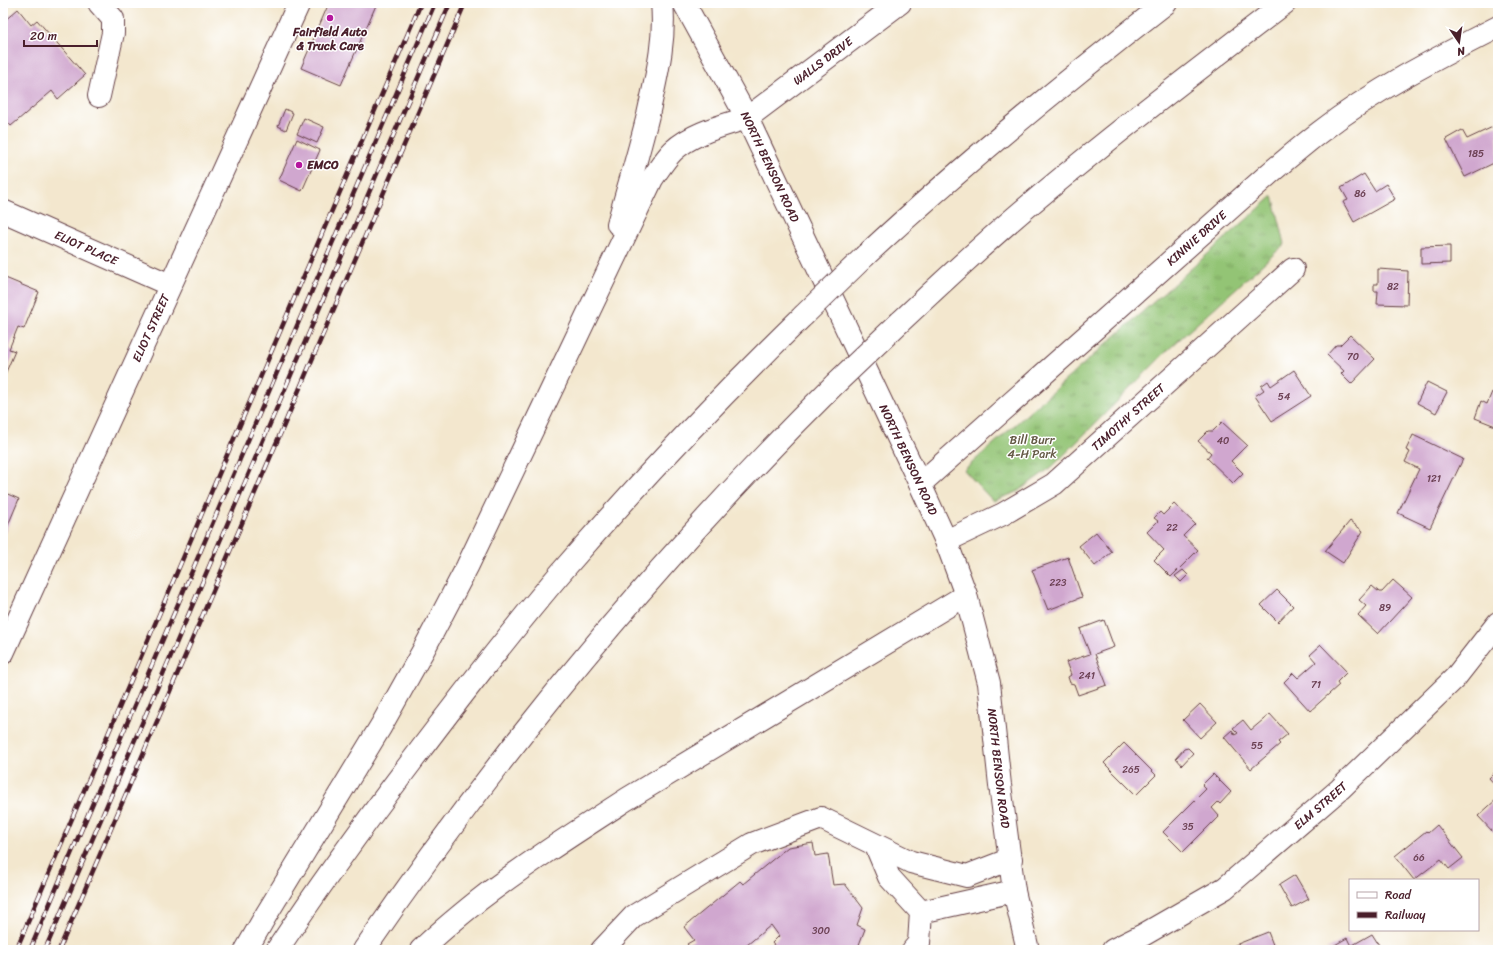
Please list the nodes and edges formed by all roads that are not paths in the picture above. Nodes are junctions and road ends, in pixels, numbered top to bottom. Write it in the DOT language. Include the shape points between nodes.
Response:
graph roads {
  1 [pos="99,3"];
  2 [pos="299,3"];
  3 [pos="662,3"];
  4 [pos="684,3"];
  5 [pos="900,3"];
  6 [pos="1166,3"];
  7 [pos="1285,3"];
  8 [pos="1296,3"];
  9 [pos="1498,27"];
  10 [pos="1236,40"];
  11 [pos="99,96"];
  12 [pos="747,118"];
  13 [pos="3,211"];
  14 [pos="1293,269"];
  15 [pos="170,285"];
  16 [pos="581,327"];
  17 [pos="920,484"];
  18 [pos="946,540"];
  19 [pos="966,595"];
  20 [pos="1498,623"];
  21 [pos="3,653"];
  22 [pos="876,846"];
  23 [pos="1010,858"];
  24 [pos="1014,891"];
  25 [pos="921,912"];
  26 [pos="246,950"];
  27 [pos="277,950"];
  28 [pos="364,950"];
  29 [pos="421,950"];
  30 [pos="602,950"];
  31 [pos="913,950"];
  32 [pos="1028,950"];
  33 [pos="1112,950"];
  1 -- 11 [label="main road" via="113,19 113,33"];
  2 -- 15 [label="main road, ELIOT STREET"];
  3 -- 16 [label="main road" via="663,31 660,54 646,123 615,232"];
  4 -- 12 [label="main road, NORTH BENSON ROAD"];
  5 -- 12 [label="main road, WALLS DRIVE"];
  6 -- 27 [label="main road, bridge" via="1010,128 920,206 746,371 683,437 563,570 450,710 344,853"];
  7 -- 10 [label="main road"];
  8 -- 10 [label="main road"];
  9 -- 17 [label="main road, KINNIE DRIVE" via="1429,62 1372,96 1320,132 1270,173"];
  10 -- 28 [label="main road, bridge" via="1031,203 900,322 778,441 717,505 602,636 492,772"];
  12 -- 16 [label="main road, WALLS DRIVE" via="686,141 663,163 643,196"];
  12 -- 17 [label="main road, NORTH BENSON ROAD"];
  13 -- 15 [label="main road, ELIOT PLACE"];
  14 -- 18 [label="main road, TIMOTHY STREET" via="1054,484 1003,514"];
  15 -- 21 [label="main road, ELIOT STREET"];
  16 -- 26 [label="main road" via="474,553 424,648 381,726"];
  17 -- 18 [label="main road, NORTH BENSON ROAD"];
  18 -- 19 [label="main road, NORTH BENSON ROAD"];
  19 -- 23 [label="main road, NORTH BENSON ROAD" via="989,683"];
  19 -- 29 [label="main road" via="581,829 462,913"];
  20 -- 33 [label="main road, ELM STREET" via="1455,678 1340,790 1225,888 1144,935"];
  22 -- 23 [label="main road" via="911,862 967,876"];
  22 -- 25 [label="main road" via="889,877"];
  22 -- 30 [label="main road" via="821,818 752,844 634,916"];
  23 -- 24 [label="main road, NORTH BENSON ROAD"];
  24 -- 25 [label="main road"];
  24 -- 32 [label="main road, NORTH BENSON ROAD"];
  25 -- 31 [label="main road" via="919,943"];
}
